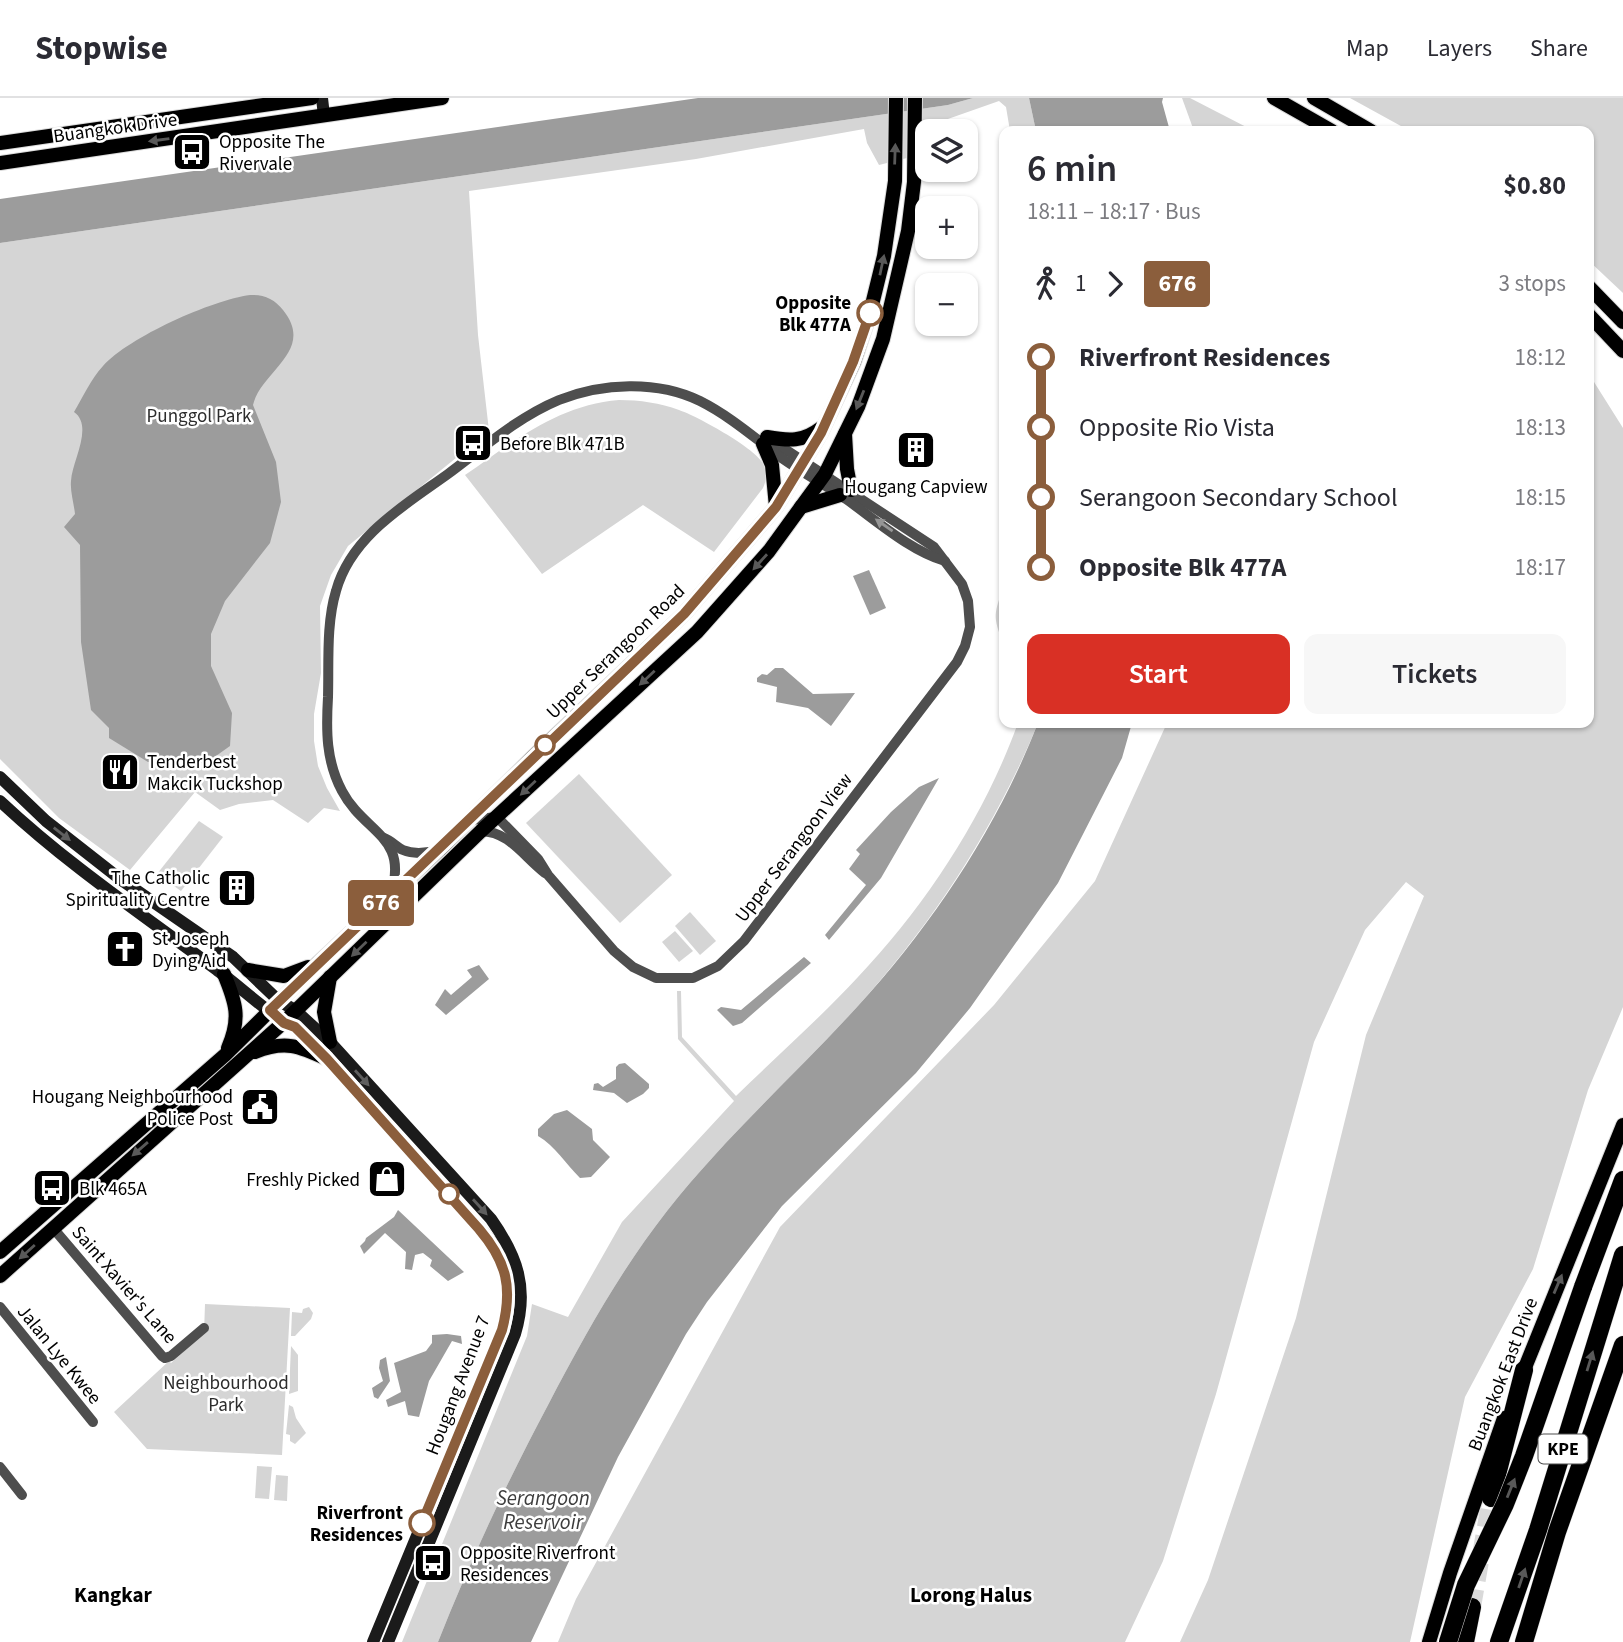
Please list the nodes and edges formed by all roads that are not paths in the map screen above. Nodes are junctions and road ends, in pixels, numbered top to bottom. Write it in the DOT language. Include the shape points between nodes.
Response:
graph roads {
  1 [pos="312,98"];
  2 [pos="322,98"];
  3 [pos="442,98"];
  4 [pos="915,98"];
  5 [pos="1274,98"];
  6 [pos="1314,98"];
  7 [pos="290,100"];
  8 [pos="895,101"];
  9 [pos="324,116"];
  10 [pos="1323,126"];
  11 [pos="1362,126"];
  12 [pos="0,143"];
  13 [pos="0,163"];
  14 [pos="1594,293"];
  15 [pos="1594,320"];
  16 [pos="1623,322"];
  17 [pos="1623,351"];
  18 [pos="824,426"];
  19 [pos="845,432"];
  20 [pos="765,441"];
  21 [pos="801,465"];
  22 [pos="822,478"];
  23 [pos="846,493"];
  24 [pos="776,507"];
  25 [pos="801,507"];
  26 [pos="0,777"];
  27 [pos="0,801"];
  28 [pos="497,817"];
  29 [pos="466,821"];
  30 [pos="481,831"];
  31 [pos="384,838"];
  32 [pos="439,850"];
  33 [pos="548,875"];
  34 [pos="390,894"];
  35 [pos="319,962"];
  36 [pos="248,970"];
  37 [pos="224,974"];
  38 [pos="330,977"];
  39 [pos="274,1006"];
  40 [pos="295,1010"];
  41 [pos="284,1023"];
  42 [pos="330,1042"];
  43 [pos="225,1055"];
  44 [pos="247,1056"];
  45 [pos="327,1059"];
  46 [pos="1623,1125"];
  47 [pos="1623,1180"];
  48 [pos="53,1228"];
  49 [pos="0,1252"];
  50 [pos="1623,1255"];
  51 [pos="0,1276"];
  52 [pos="0,1307"];
  53 [pos="204,1328"];
  54 [pos="1623,1345"];
  55 [pos="1524,1370"];
  56 [pos="93,1422"];
  57 [pos="0,1467"];
  58 [pos="22,1495"];
  59 [pos="1491,1498"];
  60 [pos="1472,1607"];
  61 [pos="373,1642"];
  62 [pos="388,1642"];
  63 [pos="1429,1642"];
  64 [pos="1448,1642"];
  65 [pos="1465,1642"];
  66 [pos="1499,1642"];
  67 [pos="1524,1642"];
  1 -- 7 [label="main road, Buangkok Drive"];
  2 -- 9 [label="main road"];
  3 -- 9 [label="main road, Buangkok Drive"];
  4 -- 19 [label="main road, Upper Serangoon Road, one-way" via="914,182 904,256 883,339"];
  5 -- 10 [label="main road"];
  6 -- 11 [label="main road"];
  7 -- 12 [label="main road, Buangkok Drive"];
  18 -- 8 [label="main road, Upper Serangoon Road, one-way" via="858,351 880,276 895,181"];
  9 -- 13 [label="main road, Buangkok Drive, one-way"];
  14 -- 16 [label="main road"];
  15 -- 17 [label="main road"];
  18 -- 20 [label="main road" via="796,441"];
  18 -- 21 [label="main road, Upper Serangoon Road"];
  19 -- 22 [label="main road, Upper Serangoon Road"];
  19 -- 23 [label="main road"];
  20 -- 21 [label="street, Upper Serangoon View"];
  20 -- 24 [label="main road"];
  20 -- 31 [label="street, Upper Serangoon View" via="701,401 674,393 629,386 581,393 533,413 404,506 360,545 335,591 326,733 329,758 343,793"];
  21 -- 22 [label="street, Upper Serangoon View"];
  21 -- 24 [label="main road, Upper Serangoon Road"];
  22 -- 23 [label="street, Upper Serangoon View"];
  22 -- 25 [label="main road, Upper Serangoon Road"];
  23 -- 25 [label="main road"];
  23 -- 33 [label="street, Upper Serangoon View" via="928,556 945,561 966,592 970,626 957,662 744,941 704,974 656,978 614,951"];
  24 -- 29 [label="main road, Upper Serangoon Road" via="684,614"];
  25 -- 28 [label="main road, Upper Serangoon Road, one-way" via="769,551 697,632"];
  26 -- 36 [label="main road, one-way" via="46,821 120,879"];
  27 -- 37 [label="main road" via="101,886"];
  28 -- 29 [label="street"];
  28 -- 30 [label="main road, Upper Serangoon Road"];
  28 -- 33 [label="street, Upper Serangoon View"];
  29 -- 32 [label="main road, Upper Serangoon Road"];
  30 -- 33 [label="street, Upper Serangoon View" via="504,836"];
  30 -- 38 [label="main road, Upper Serangoon Road, one-way"];
  31 -- 32 [label="street" via="410,852"];
  31 -- 34 [label="street" via="396,864"];
  32 -- 34 [label="main road, Upper Serangoon Road"];
  34 -- 35 [label="main road, Upper Serangoon Road"];
  35 -- 36 [label="main road" via="284,976"];
  35 -- 39 [label="main road, Upper Serangoon Road"];
  36 -- 39 [label="main road"];
  37 -- 39 [label="main road"];
  37 -- 43 [label="main road" via="236,1015 236,1030"];
  38 -- 40 [label="main road, Upper Serangoon Road"];
  38 -- 42 [label="main road" via="324,1012"];
  39 -- 40 [label="main road, Hougang Avenue 7"];
  39 -- 41 [label="main road, Hougang Avenue 7"];
  39 -- 43 [label="main road, Upper Serangoon Road"];
  40 -- 41 [label="main road, Upper Serangoon Road"];
  40 -- 42 [label="main road, Hougang Avenue 7"];
  41 -- 44 [label="main road, Upper Serangoon Road"];
  41 -- 45 [label="main road, Hougang Avenue 7" via="295,1027"];
  42 -- 62 [label="main road, Hougang Avenue 7, one-way" via="491,1219 508,1243 519,1275 521,1299 515,1334"];
  43 -- 49 [label="main road, Upper Serangoon Road"];
  44 -- 45 [label="main road" via="287,1044"];
  44 -- 48 [label="main road, Upper Serangoon Road, one-way"];
  45 -- 61 [label="main road, Hougang Avenue 7" via="496,1248 506,1276 502,1330"];
  55 -- 46 [label="main road, Buangkok East Drive, one-way"];
  64 -- 47 [label="highway, one-way, bridge" via="1466,1585 1524,1456"];
  48 -- 51 [label="main road, Upper Serangoon Road, one-way"];
  48 -- 53 [label="street, Saint Xavier's Lane" via="162,1356 171,1356"];
  66 -- 50 [label="highway, KPE, one-way"];
  52 -- 56 [label="street, Jalan Lye Kwee"];
  54 -- 67 [label="highway, KPE"];
  55 -- 59 [label="highway"];
  55 -- 63 [label="main road, Buangkok East Drive"];
  57 -- 58 [label="street"];
  60 -- 65 [label="highway"];
}
